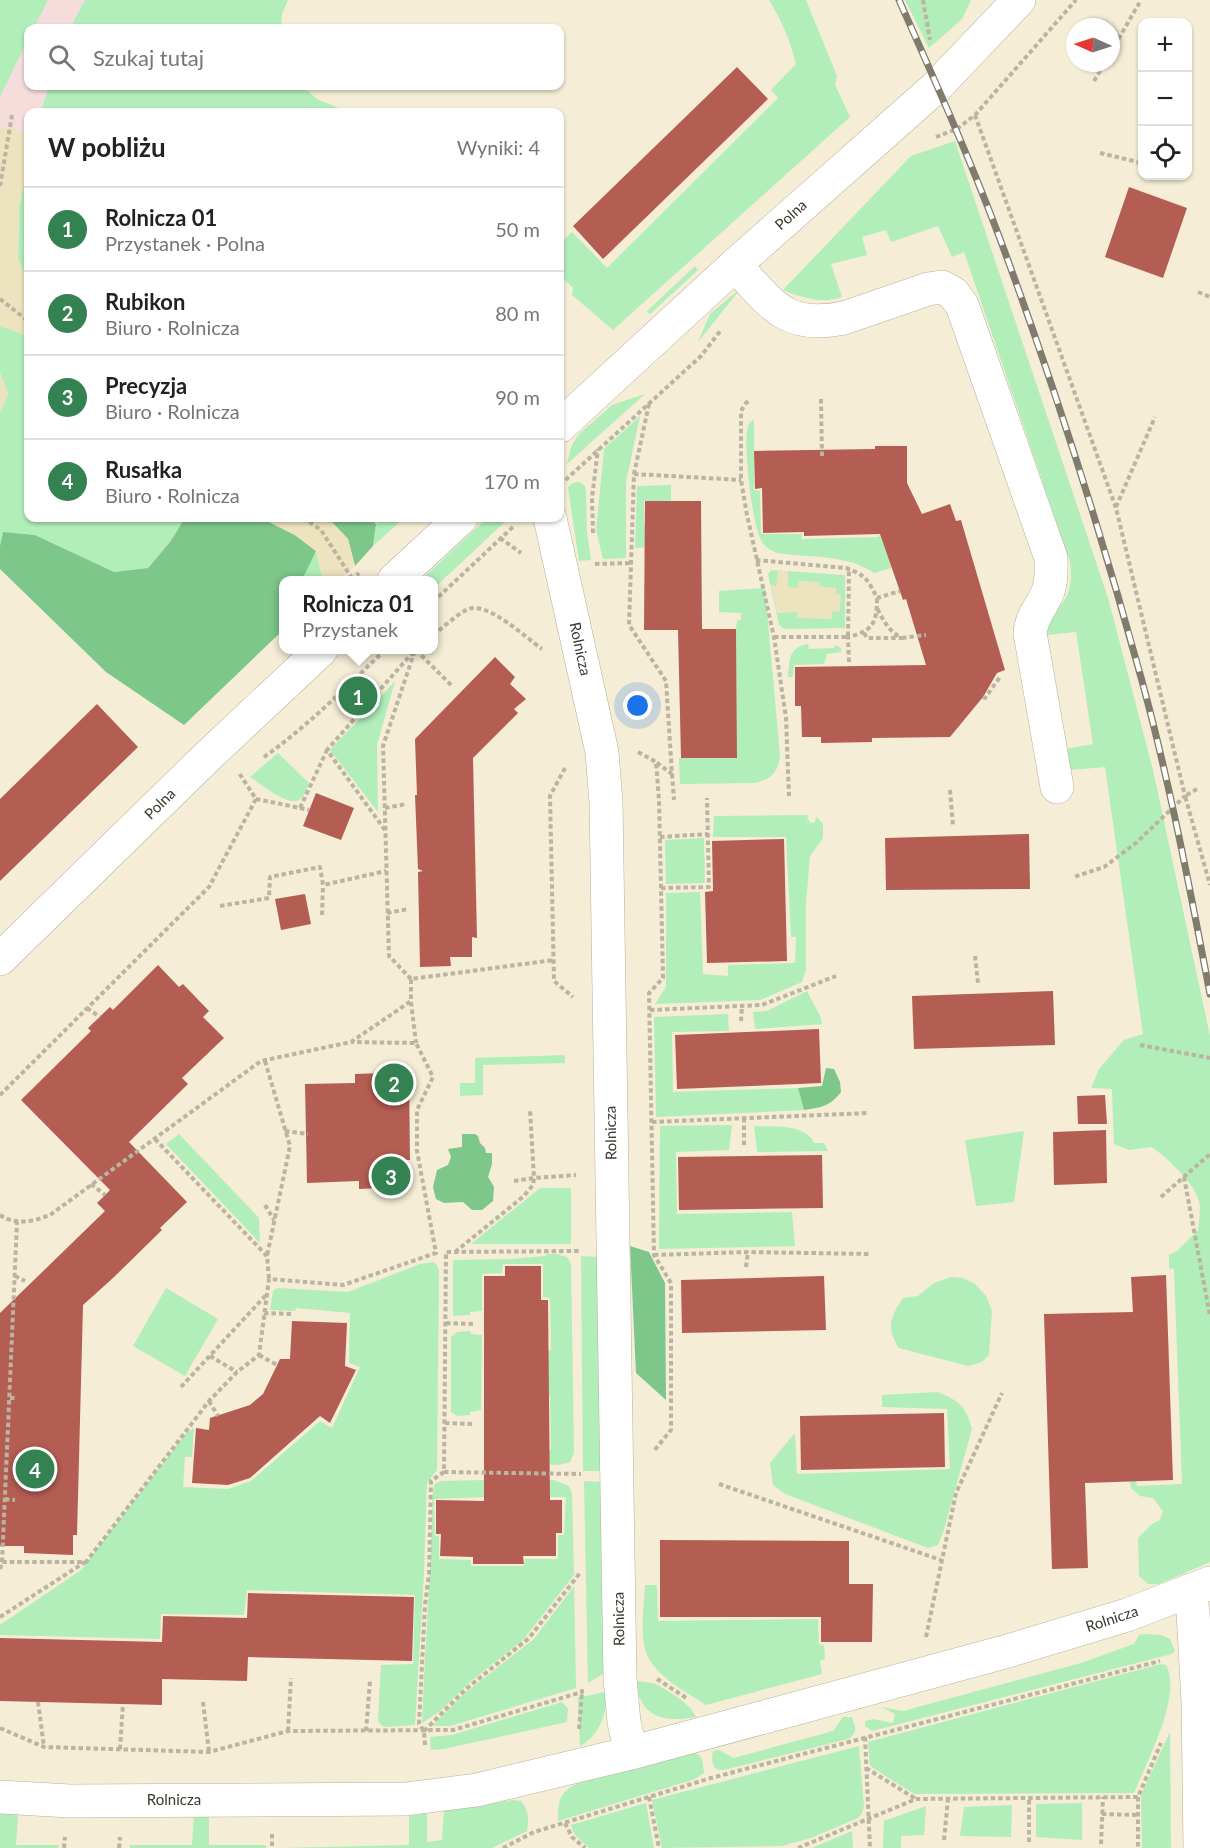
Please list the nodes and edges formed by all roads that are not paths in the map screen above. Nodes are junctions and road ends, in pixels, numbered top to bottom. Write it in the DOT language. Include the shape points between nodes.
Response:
graph roads {
  1 [pos="1019,0"];
  2 [pos="735,265"];
  3 [pos="564,422"];
  4 [pos="457,522"];
  5 [pos="551,522"];
  6 [pos="398,576"];
  7 [pos="317,654"];
  8 [pos="1057,787"];
  9 [pos="0,959"];
  10 [pos="1200,1587"];
  11 [pos="631,1753"];
  12 [pos="0,1797"];
  13 [pos="1200,1848"];
  1 -- 2 [label="street, Polna" via="936,87"];
  2 -- 3 [label="street, Polna"];
  2 -- 8 [label="street" via="778,310 807,321 844,318 942,287 962,305 1051,558 1049,588 1030,624 1030,633"];
  4 -- 6 [label="street"];
  5 -- 11 [label="street, Rolnicza" via="602,752 606,813 620,1679"];
  7 -- 9 [label="street, Polna"];
  10 -- 11 [label="street, Rolnicza" via="1127,1615 1008,1651"];
  10 -- 13 [label="street" via="1194,1612"];
  11 -- 12 [label="street, Rolnicza" via="477,1790 406,1799 70,1801"];
}
